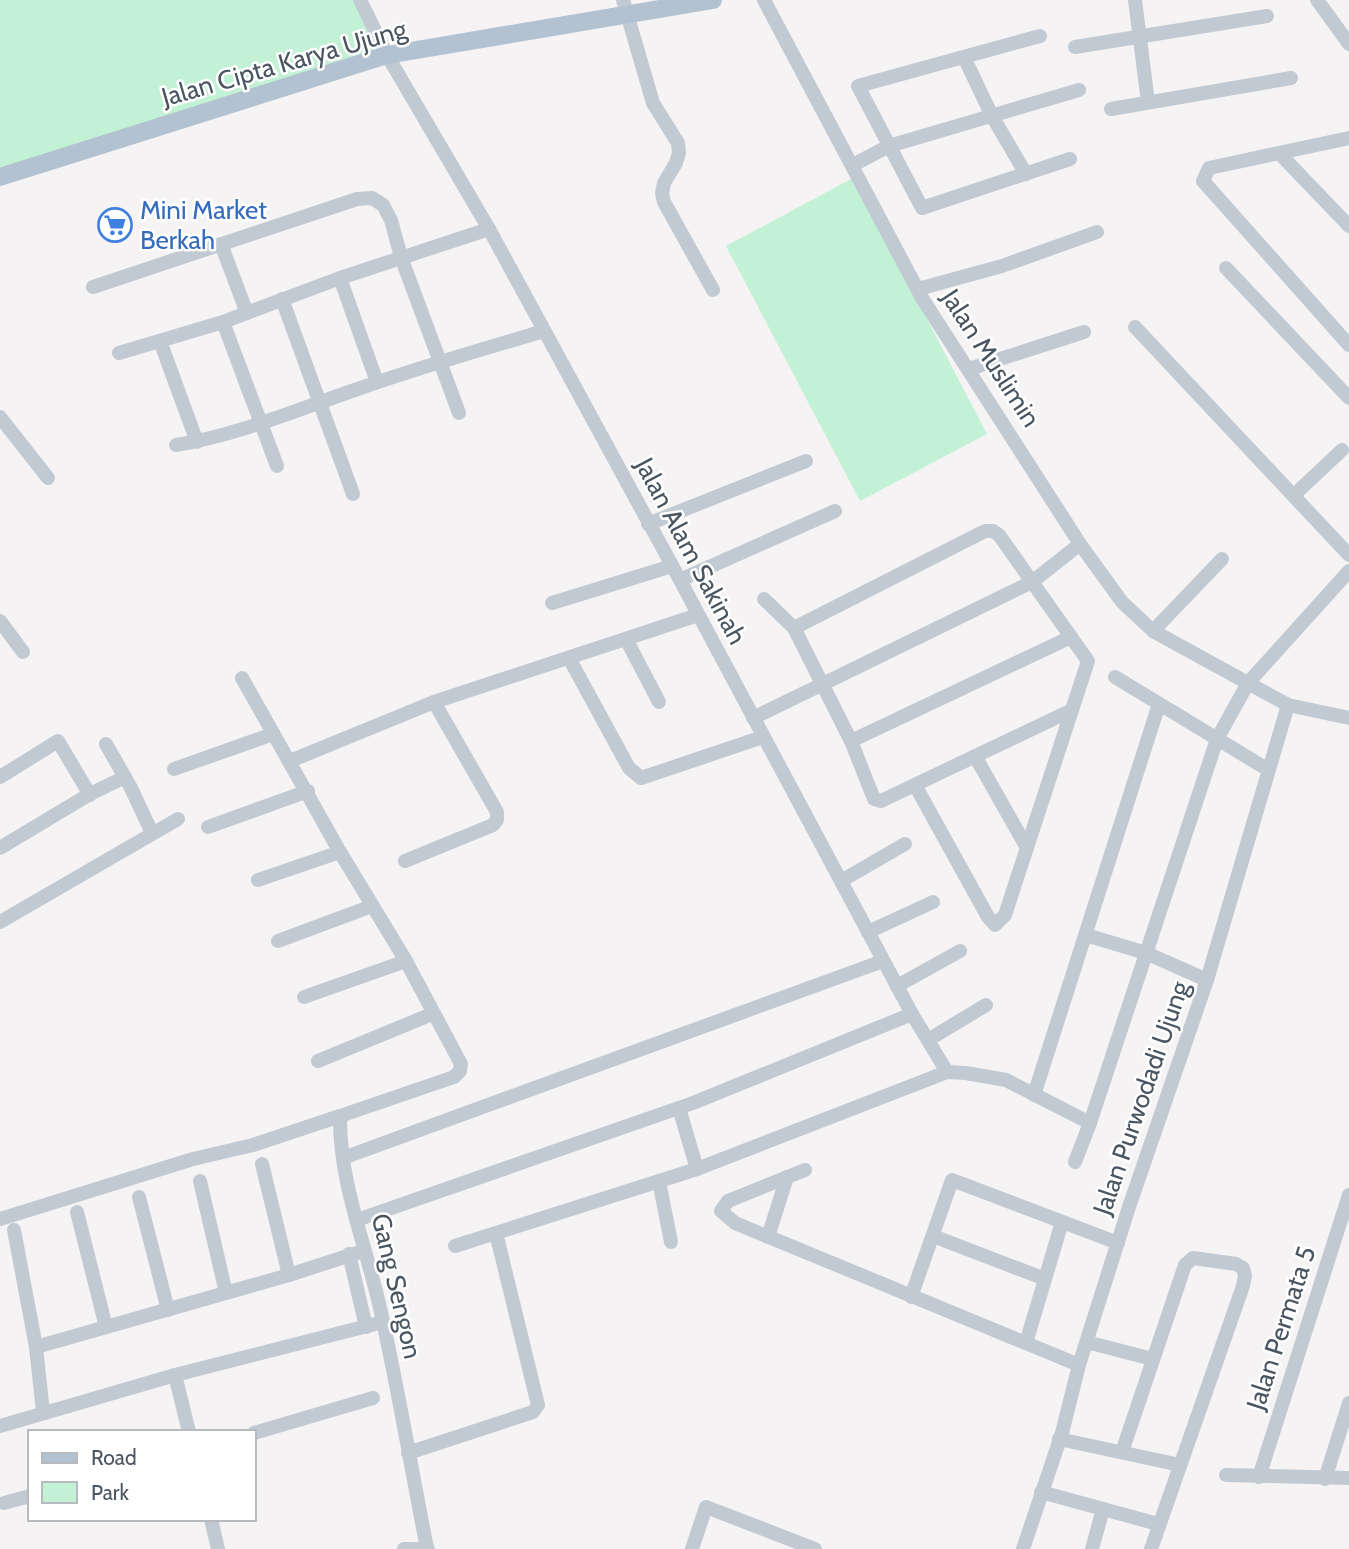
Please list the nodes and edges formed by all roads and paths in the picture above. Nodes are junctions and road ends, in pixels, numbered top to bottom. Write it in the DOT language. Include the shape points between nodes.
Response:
graph roads {
  1 [pos="360,0"];
  2 [pos="713,0"];
  3 [pos="764,0"];
  4 [pos="1135,0"];
  5 [pos="1317,0"];
  6 [pos="626,7"];
  7 [pos="1267,16"];
  8 [pos="1040,36"];
  9 [pos="1140,37"];
  10 [pos="1348,39"];
  11 [pos="1075,47"];
  12 [pos="387,55"];
  13 [pos="964,57"];
  14 [pos="1291,78"];
  15 [pos="1079,90"];
  16 [pos="1148,102"];
  17 [pos="1111,109"];
  18 [pos="992,116"];
  19 [pos="1349,138"];
  20 [pos="889,146"];
  21 [pos="1279,153"];
  22 [pos="1070,159"];
  23 [pos="853,165"];
  24 [pos="1026,174"];
  25 [pos="0,177"];
  26 [pos="1349,226"];
  27 [pos="489,229"];
  28 [pos="1097,232"];
  29 [pos="221,244"];
  30 [pos="401,257"];
  31 [pos="1226,268"];
  32 [pos="340,278"];
  33 [pos="93,287"];
  34 [pos="918,289"];
  35 [pos="713,290"];
  36 [pos="282,299"];
  37 [pos="247,313"];
  38 [pos="223,322"];
  39 [pos="1135,327"];
  40 [pos="544,331"];
  41 [pos="1084,332"];
  42 [pos="160,341"];
  43 [pos="1349,345"];
  44 [pos="119,353"];
  45 [pos="440,362"];
  46 [pos="969,369"];
  47 [pos="377,382"];
  48 [pos="1349,398"];
  49 [pos="319,402"];
  50 [pos="459,413"];
  51 [pos="0,417"];
  52 [pos="261,423"];
  53 [pos="197,442"];
  54 [pos="176,445"];
  55 [pos="1342,450"];
  56 [pos="806,461"];
  57 [pos="277,466"];
  58 [pos="48,478"];
  59 [pos="352,494"];
  60 [pos="1294,495"];
  61 [pos="835,512"];
  62 [pos="648,524"];
  63 [pos="1080,544"];
  64 [pos="1349,555"];
  65 [pos="1222,559"];
  66 [pos="672,566"];
  67 [pos="1349,571"];
  68 [pos="680,580"];
  69 [pos="1032,582"];
  70 [pos="764,598"];
  71 [pos="552,603"];
  72 [pos="698,615"];
  73 [pos="0,621"];
  74 [pos="794,628"];
  75 [pos="1153,631"];
  76 [pos="1071,637"];
  77 [pos="626,639"];
  78 [pos="23,652"];
  79 [pos="569,658"];
  80 [pos="1115,677"];
  81 [pos="242,678"];
  82 [pos="1248,682"];
  83 [pos="822,684"];
  84 [pos="434,702"];
  85 [pos="659,702"];
  86 [pos="1159,704"];
  87 [pos="1288,705"];
  88 [pos="1072,710"];
  89 [pos="753,718"];
  90 [pos="1349,718"];
  91 [pos="273,733"];
  92 [pos="763,737"];
  93 [pos="1217,739"];
  94 [pos="851,741"];
  95 [pos="106,744"];
  96 [pos="975,756"];
  97 [pos="290,761"];
  98 [pos="174,769"];
  99 [pos="1267,769"];
  100 [pos="0,777"];
  101 [pos="125,778"];
  102 [pos="915,785"];
  103 [pos="308,791"];
  104 [pos="90,795"];
  105 [pos="178,819"];
  106 [pos="208,827"];
  107 [pos="152,833"];
  108 [pos="905,844"];
  109 [pos="0,848"];
  110 [pos="1027,848"];
  111 [pos="340,852"];
  112 [pos="405,861"];
  113 [pos="258,880"];
  114 [pos="841,881"];
  115 [pos="933,901"];
  116 [pos="372,906"];
  117 [pos="0,922"];
  118 [pos="868,932"];
  119 [pos="1086,935"];
  120 [pos="278,941"];
  121 [pos="960,951"];
  122 [pos="1146,953"];
  123 [pos="406,961"];
  124 [pos="883,961"];
  125 [pos="1207,980"];
  126 [pos="897,986"];
  127 [pos="304,997"];
  128 [pos="986,1005"];
  129 [pos="432,1014"];
  130 [pos="912,1014"];
  131 [pos="928,1040"];
  132 [pos="318,1061"];
  133 [pos="947,1072"];
  134 [pos="1034,1095"];
  135 [pos="679,1108"];
  136 [pos="340,1123"];
  137 [pos="1090,1123"];
  138 [pos="342,1158"];
  139 [pos="1074,1162"];
  140 [pos="262,1164"];
  141 [pos="697,1170"];
  142 [pos="805,1170"];
  143 [pos="787,1177"];
  144 [pos="200,1181"];
  145 [pos="659,1181"];
  146 [pos="1349,1195"];
  147 [pos="139,1197"];
  148 [pos="77,1212"];
  149 [pos="0,1219"];
  150 [pos="357,1220"];
  151 [pos="1062,1222"];
  152 [pos="14,1230"];
  153 [pos="496,1233"];
  154 [pos="1343,1234"];
  155 [pos="933,1236"];
  156 [pos="768,1237"];
  157 [pos="671,1242"];
  158 [pos="1118,1243"];
  159 [pos="455,1246"];
  160 [pos="363,1251"];
  161 [pos="348,1254"];
  162 [pos="289,1275"];
  163 [pos="1045,1279"];
  164 [pos="226,1293"];
  165 [pos="911,1297"];
  166 [pos="167,1310"];
  167 [pos="383,1322"];
  168 [pos="106,1326"];
  169 [pos="366,1327"];
  170 [pos="1087,1342"];
  171 [pos="1026,1343"];
  172 [pos="36,1347"];
  173 [pos="1152,1359"];
  174 [pos="1079,1365"];
  175 [pos="175,1375"];
  176 [pos="373,1398"];
  177 [pos="1349,1403"];
  178 [pos="43,1412"];
  179 [pos="0,1426"];
  180 [pos="189,1430"];
  181 [pos="256,1432"];
  182 [pos="1059,1439"];
  183 [pos="1122,1452"];
  184 [pos="408,1453"];
  185 [pos="1181,1465"];
  186 [pos="1226,1475"];
  187 [pos="1259,1477"];
  188 [pos="1349,1478"];
  189 [pos="1325,1479"];
  190 [pos="1041,1492"];
  191 [pos="28,1497"];
  192 [pos="4,1503"];
  193 [pos="1103,1509"];
  194 [pos="211,1521"];
  195 [pos="1158,1524"];
  196 [pos="427,1548"];
  197 [pos="218,1549"];
  198 [pos="404,1549"];
  199 [pos="692,1549"];
  200 [pos="816,1549"];
  201 [pos="1023,1549"];
  202 [pos="1092,1549"];
  203 [pos="1151,1549"];
  1 -- 12 [label="street, Jalan Alam Sakinah"];
  2 -- 6 [label="main road, Jalan Cipta Karya Ujung"];
  3 -- 23 [label="street, Jalan Muslimin"];
  4 -- 9 [label="street"];
  5 -- 10 [label="street"];
  6 -- 12 [label="main road, Jalan Cipta Karya Ujung"];
  6 -- 35 [label="street" via="653,103 678,143 676,163 664,183 664,202"];
  7 -- 9 [label="street"];
  8 -- 13 [label="street"];
  9 -- 11 [label="street"];
  9 -- 16 [label="street"];
  12 -- 25 [label="main road, Jalan Cipta Karya Ujung"];
  12 -- 27 [label="street, Jalan Alam Sakinah"];
  13 -- 18 [label="street"];
  13 -- 20 [label="street" via="858,86"];
  14 -- 16 [label="street"];
  15 -- 18 [label="street"];
  16 -- 17 [label="street"];
  18 -- 20 [label="street"];
  18 -- 24 [label="street"];
  19 -- 21 [label="street"];
  20 -- 23 [label="street"];
  20 -- 24 [label="street" via="922,208"];
  21 -- 26 [label="street"];
  21 -- 43 [label="street" via="1209,168 1203,181"];
  22 -- 24 [label="street"];
  23 -- 34 [label="street, Jalan Muslimin"];
  27 -- 30 [label="street"];
  27 -- 40 [label="street, Jalan Alam Sakinah"];
  28 -- 34 [label="street" via="1002,266"];
  29 -- 30 [label="street" via="372,198 391,219"];
  29 -- 33 [label="street"];
  29 -- 37 [label="street"];
  30 -- 32 [label="street"];
  30 -- 45 [label="street"];
  31 -- 48 [label="street"];
  32 -- 36 [label="street"];
  32 -- 47 [label="street"];
  34 -- 46 [label="street, Jalan Muslimin"];
  36 -- 37 [label="street"];
  36 -- 49 [label="street"];
  37 -- 38 [label="street"];
  38 -- 42 [label="street"];
  38 -- 52 [label="street"];
  39 -- 60 [label="street"];
  40 -- 45 [label="street"];
  40 -- 62 [label="street, Jalan Alam Sakinah"];
  41 -- 46 [label="street"];
  42 -- 44 [label="street"];
  42 -- 53 [label="street"];
  45 -- 47 [label="street"];
  45 -- 50 [label="street"];
  46 -- 63 [label="street, Jalan Muslimin"];
  47 -- 49 [label="street"];
  49 -- 52 [label="street"];
  49 -- 59 [label="street"];
  51 -- 58 [label="street"];
  52 -- 53 [label="street"];
  52 -- 57 [label="street"];
  53 -- 54 [label="street"];
  55 -- 60 [label="street"];
  56 -- 62 [label="street"];
  60 -- 64 [label="street"];
  61 -- 68 [label="street"];
  62 -- 66 [label="street, Jalan Alam Sakinah"];
  63 -- 69 [label="street"];
  63 -- 75 [label="street, Jalan Muslimin" via="1122,602"];
  65 -- 75 [label="street"];
  66 -- 68 [label="street, Jalan Alam Sakinah"];
  66 -- 71 [label="street"];
  67 -- 82 [label="street"];
  68 -- 72 [label="street, Jalan Alam Sakinah"];
  69 -- 74 [label="street" via="999,535 985,531"];
  69 -- 76 [label="street"];
  69 -- 83 [label="street"];
  70 -- 74 [label="street"];
  72 -- 77 [label="street"];
  72 -- 89 [label="street, Jalan Alam Sakinah"];
  73 -- 78 [label="street"];
  74 -- 83 [label="street"];
  75 -- 82 [label="street, Jalan Muslimin"];
  76 -- 88 [label="street" via="1088,661"];
  76 -- 94 [label="street"];
  77 -- 79 [label="street"];
  77 -- 85 [label="street"];
  79 -- 84 [label="street"];
  79 -- 92 [label="street" via="629,768 640,778"];
  80 -- 86 [label="street"];
  81 -- 91 [label="street"];
  82 -- 87 [label="street"];
  82 -- 93 [label="street"];
  83 -- 89 [label="street"];
  83 -- 94 [label="street"];
  84 -- 97 [label="street"];
  84 -- 112 [label="street" via="497,812 497,820"];
  86 -- 93 [label="street"];
  86 -- 119 [label="street"];
  87 -- 90 [label="street"];
  87 -- 99 [label="street, Jalan Purwodadi Ujung"];
  88 -- 96 [label="street"];
  88 -- 110 [label="street"];
  89 -- 92 [label="street, Jalan Alam Sakinah"];
  91 -- 97 [label="street"];
  91 -- 98 [label="street"];
  92 -- 114 [label="street, Jalan Alam Sakinah"];
  93 -- 99 [label="street"];
  93 -- 122 [label="street"];
  94 -- 102 [label="street" via="874,799 881,801"];
  95 -- 101 [label="street"];
  96 -- 102 [label="street"];
  96 -- 110 [label="street"];
  97 -- 103 [label="street"];
  99 -- 125 [label="street, Jalan Purwodadi Ujung"];
  100 -- 104 [label="street" via="58,741"];
  101 -- 104 [label="street"];
  101 -- 107 [label="street"];
  102 -- 110 [label="street" via="994,925 1005,915"];
  103 -- 106 [label="street"];
  103 -- 111 [label="street"];
  104 -- 109 [label="street"];
  105 -- 107 [label="street"];
  107 -- 117 [label="street"];
  108 -- 114 [label="street"];
  111 -- 113 [label="street"];
  111 -- 116 [label="street"];
  114 -- 118 [label="street, Jalan Alam Sakinah"];
  115 -- 118 [label="street"];
  116 -- 120 [label="street"];
  116 -- 123 [label="street"];
  118 -- 124 [label="street, Jalan Alam Sakinah"];
  119 -- 122 [label="street"];
  119 -- 134 [label="street"];
  121 -- 126 [label="street"];
  122 -- 125 [label="street"];
  122 -- 137 [label="street"];
  123 -- 127 [label="street"];
  123 -- 129 [label="street"];
  124 -- 126 [label="street, Jalan Alam Sakinah"];
  124 -- 138 [label="street"];
  125 -- 158 [label="street, Jalan Purwodadi Ujung"];
  126 -- 130 [label="street, Jalan Alam Sakinah"];
  128 -- 131 [label="street"];
  129 -- 132 [label="street"];
  129 -- 136 [label="street" via="461,1064 460,1071"];
  130 -- 131 [label="street, Jalan Alam Sakinah"];
  130 -- 135 [label="street"];
  131 -- 133 [label="street, Jalan Alam Sakinah"];
  133 -- 134 [label="street" via="1006,1080"];
  133 -- 141 [label="street"];
  134 -- 137 [label="street"];
  135 -- 141 [label="street"];
  135 -- 150 [label="street"];
  136 -- 138 [label="street, Gang Sengon"];
  136 -- 149 [label="street" via="193,1159"];
  137 -- 139 [label="street"];
  138 -- 150 [label="street, Gang Sengon"];
  140 -- 162 [label="street"];
  141 -- 145 [label="street"];
  142 -- 143 [label="street"];
  143 -- 156 [label="street"];
  143 -- 156 [label="street" via="722,1206 725,1216"];
  144 -- 164 [label="street"];
  145 -- 153 [label="street"];
  145 -- 157 [label="street"];
  146 -- 154 [label="street, Jalan Permata 5"];
  147 -- 166 [label="street"];
  148 -- 168 [label="street"];
  150 -- 160 [label="street, Gang Sengon"];
  151 -- 155 [label="street" via="952,1180"];
  151 -- 158 [label="street"];
  151 -- 163 [label="street"];
  152 -- 172 [label="street"];
  153 -- 159 [label="street"];
  153 -- 184 [label="street" via="538,1405 533,1412"];
  154 -- 187 [label="street, Jalan Permata 5"];
  155 -- 163 [label="street"];
  155 -- 165 [label="street"];
  156 -- 165 [label="street"];
  158 -- 170 [label="street, Jalan Purwodadi Ujung"];
  160 -- 161 [label="street"];
  160 -- 167 [label="street, Gang Sengon"];
  161 -- 162 [label="street"];
  161 -- 169 [label="street"];
  162 -- 164 [label="street"];
  163 -- 171 [label="street"];
  164 -- 166 [label="street"];
  165 -- 171 [label="street"];
  166 -- 168 [label="street"];
  167 -- 169 [label="street"];
  167 -- 184 [label="street, Gang Sengon"];
  168 -- 172 [label="street"];
  169 -- 175 [label="street"];
  170 -- 173 [label="street"];
  170 -- 174 [label="street, Jalan Purwodadi Ujung"];
  171 -- 174 [label="street"];
  172 -- 178 [label="street"];
  173 -- 183 [label="street"];
  173 -- 185 [label="street" via="1185,1265 1193,1258 1243,1268 1243,1286"];
  174 -- 182 [label="street, Jalan Purwodadi Ujung"];
  175 -- 178 [label="street"];
  175 -- 180 [label="street"];
  176 -- 181 [label="street"];
  177 -- 189 [label="street"];
  178 -- 179 [label="street"];
  182 -- 183 [label="street"];
  182 -- 190 [label="street, Jalan Purwodadi Ujung"];
  183 -- 185 [label="street"];
  184 -- 196 [label="street, Gang Sengon"];
  185 -- 195 [label="street"];
  186 -- 187 [label="street"];
  187 -- 189 [label="street"];
  188 -- 189 [label="street"];
  190 -- 193 [label="street"];
  190 -- 201 [label="street, Jalan Purwodadi Ujung"];
  191 -- 192 [label="street"];
  193 -- 195 [label="street"];
  193 -- 202 [label="street"];
  194 -- 197 [label="street"];
  195 -- 203 [label="street"];
  196 -- 198 [label="street"];
  199 -- 200 [label="street" via="706,1507"];
}
